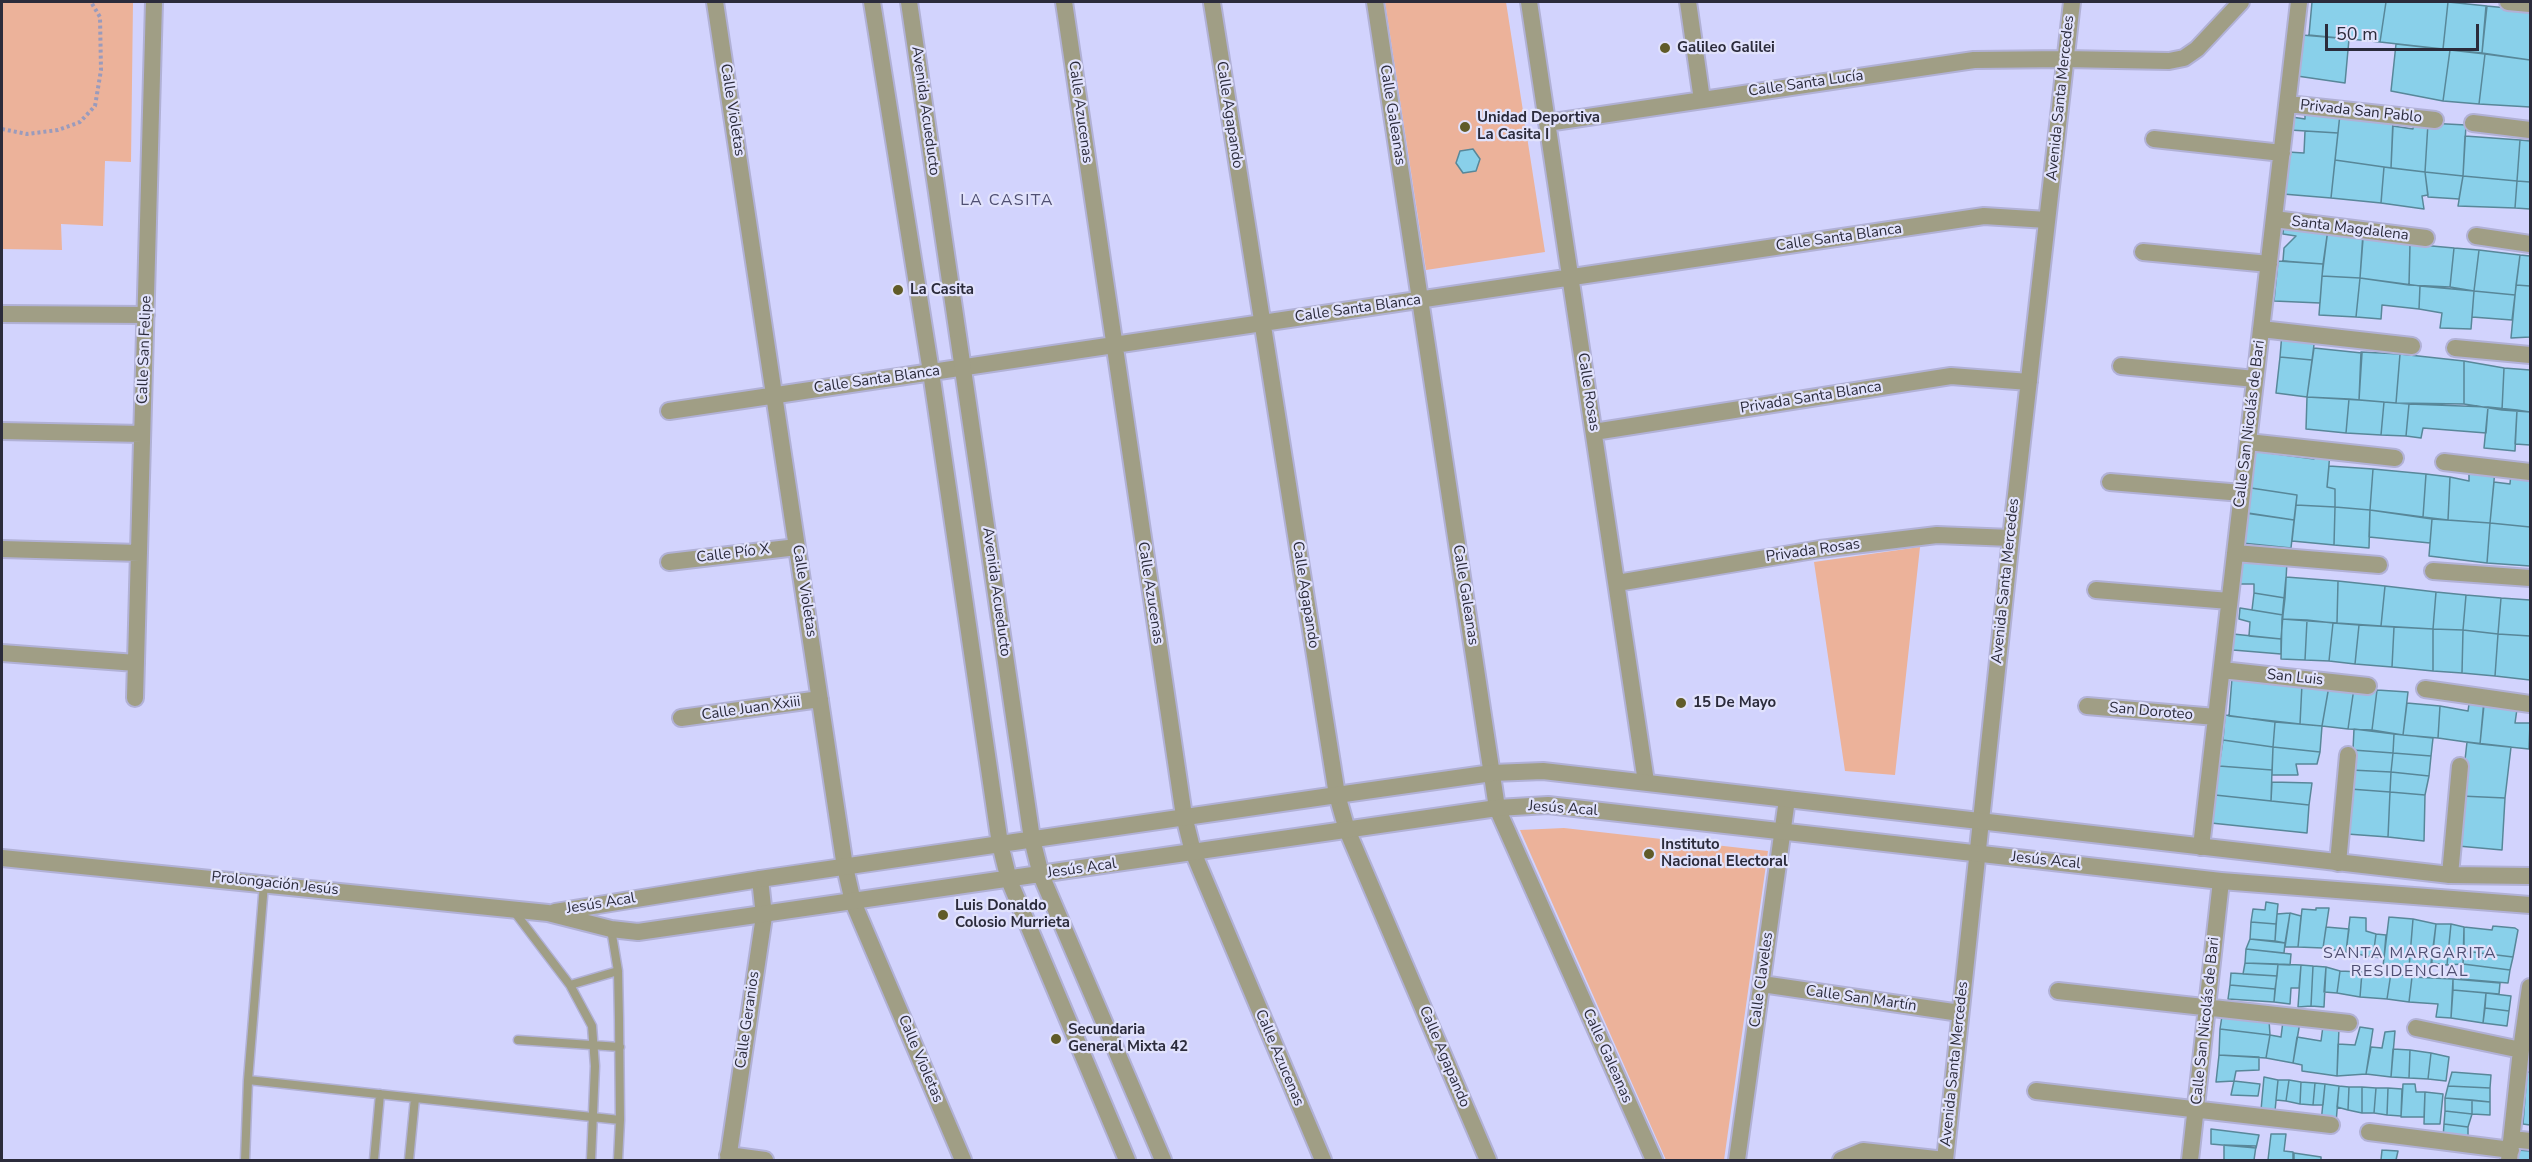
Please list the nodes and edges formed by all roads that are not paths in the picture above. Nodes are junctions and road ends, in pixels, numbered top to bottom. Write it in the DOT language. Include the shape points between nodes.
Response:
graph roads {
  1 [pos="154,2"];
  2 [pos="716,2"];
  3 [pos="872,2"];
  4 [pos="909,2"];
  5 [pos="1064,2"];
  6 [pos="1375,2"];
  7 [pos="1529,2"];
  8 [pos="1688,2"];
  9 [pos="2072,2"];
  10 [pos="2241,2"];
  11 [pos="2299,2"];
  12 [pos="2508,2"];
  13 [pos="1212,3"];
  14 [pos="2530,4"];
  15 [pos="2065,59"];
  16 [pos="1702,100"];
  17 [pos="2288,105"];
  18 [pos="2435,120"];
  19 [pos="1547,123"];
  20 [pos="2473,123"];
  21 [pos="2530,130"];
  22 [pos="2154,139"];
  23 [pos="2282,153"];
  24 [pos="2274,219"];
  25 [pos="2047,220"];
  26 [pos="2476,236"];
  27 [pos="2426,238"];
  28 [pos="2530,244"];
  29 [pos="2143,252"];
  30 [pos="2269,264"];
  31 [pos="1570,277"];
  32 [pos="1420,300"];
  33 [pos="2,314"];
  34 [pos="146,315"];
  35 [pos="1261,323"];
  36 [pos="2261,329"];
  37 [pos="1113,345"];
  38 [pos="2412,346"];
  39 [pos="2455,348"];
  40 [pos="2530,355"];
  41 [pos="2121,366"];
  42 [pos="963,368"];
  43 [pos="931,372"];
  44 [pos="2255,379"];
  45 [pos="2029,382"];
  46 [pos="774,395"];
  47 [pos="669,411"];
  48 [pos="2,431"];
  49 [pos="1594,432"];
  50 [pos="142,434"];
  51 [pos="2248,442"];
  52 [pos="2395,458"];
  53 [pos="2444,462"];
  54 [pos="2530,472"];
  55 [pos="2110,482"];
  56 [pos="2242,493"];
  57 [pos="2011,538"];
  58 [pos="797,547"];
  59 [pos="2,549"];
  60 [pos="139,553"];
  61 [pos="2235,553"];
  62 [pos="669,562"];
  63 [pos="2379,566"];
  64 [pos="2433,571"];
  65 [pos="2530,578"];
  66 [pos="1617,583"];
  67 [pos="2096,590"];
  68 [pos="2229,601"];
  69 [pos="2,653"];
  70 [pos="136,663"];
  71 [pos="2222,670"];
  72 [pos="2368,686"];
  73 [pos="2425,689"];
  74 [pos="135,698"];
  75 [pos="820,699"];
  76 [pos="2530,704"];
  77 [pos="2087,706"];
  78 [pos="2216,717"];
  79 [pos="681,718"];
  80 [pos="2349,755"];
  81 [pos="2460,766"];
  82 [pos="1492,773"];
  83 [pos="1647,782"];
  84 [pos="1337,795"];
  85 [pos="1787,799"];
  86 [pos="1497,808"];
  87 [pos="1184,816"];
  88 [pos="1981,821"];
  89 [pos="1347,830"];
  90 [pos="1783,831"];
  91 [pos="1032,839"];
  92 [pos="1000,844"];
  93 [pos="2201,847"];
  94 [pos="1193,852"];
  95 [pos="1977,854"];
  96 [pos="2,858"];
  97 [pos="2338,863"];
  98 [pos="845,867"];
  99 [pos="1041,875"];
  100 [pos="2450,875"];
  101 [pos="2530,876"];
  102 [pos="760,879"];
  103 [pos="1009,880"];
  104 [pos="2221,881"];
  105 [pos="264,883"];
  106 [pos="853,902"];
  107 [pos="2530,905"];
  108 [pos="511,909"];
  109 [pos="548,913"];
  110 [pos="764,916"];
  111 [pos="611,929"];
  112 [pos="618,970"];
  113 [pos="1761,984"];
  114 [pos="570,985"];
  115 [pos="2530,987"];
  116 [pos="2058,991"];
  117 [pos="2207,1009"];
  118 [pos="1960,1013"];
  119 [pos="2349,1023"];
  120 [pos="2416,1028"];
  121 [pos="518,1040"];
  122 [pos="594,1046"];
  123 [pos="620,1047"];
  124 [pos="2521,1050"];
  125 [pos="248,1080"];
  126 [pos="2036,1091"];
  127 [pos="380,1094"];
  128 [pos="415,1098"];
  129 [pos="2195,1111"];
  130 [pos="593,1117"];
  131 [pos="620,1120"];
  132 [pos="2331,1125"];
  133 [pos="2369,1132"];
  134 [pos="2530,1141"];
  135 [pos="2511,1150"];
  136 [pos="728,1158"];
  137 [pos="1945,1160"];
  138 [pos="245,1161"];
  139 [pos="375,1161"];
  140 [pos="409,1161"];
  141 [pos="591,1161"];
  142 [pos="618,1161"];
  143 [pos="765,1161"];
  144 [pos="963,1161"];
  145 [pos="1127,1161"];
  146 [pos="1163,1161"];
  147 [pos="1323,1161"];
  148 [pos="1488,1161"];
  149 [pos="1654,1161"];
  150 [pos="1737,1161"];
  151 [pos="1841,1161"];
  152 [pos="2190,1161"];
  1 -- 34 [label="street, Calle San Felipe"];
  2 -- 46 [label="street, Calle Violetas"];
  3 -- 43 [label="street"];
  4 -- 42 [label="street, Avenida Acueducto"];
  5 -- 37 [label="street, Calle Azucenas"];
  6 -- 32 [label="street, Calle Galeanas"];
  7 -- 19 [label="street, Calle Rosas"];
  8 -- 16 [label="street"];
  9 -- 15 [label="street, Avenida Santa Mercedes"];
  10 -- 15 [label="street, Calle Santa Lucía" via="2184,58"];
  11 -- 17 [label="street, Calle San Nicolás de Bari"];
  12 -- 14 [label="street"];
  13 -- 35 [label="street, Calle Agapando"];
  15 -- 16 [label="street, Calle Santa Lucía" via="1974,60"];
  15 -- 25 [label="street, Avenida Santa Mercedes"];
  16 -- 19 [label="street, Calle Santa Lucía"];
  17 -- 18 [label="street, Privada San Pablo"];
  17 -- 23 [label="street, Calle San Nicolás de Bari"];
  19 -- 31 [label="street, Calle Rosas"];
  20 -- 21 [label="street"];
  22 -- 23 [label="street"];
  23 -- 24 [label="street, Calle San Nicolás de Bari"];
  24 -- 27 [label="street, Santa Magdalena"];
  24 -- 30 [label="street, Calle San Nicolás de Bari"];
  25 -- 31 [label="street, Calle Santa Blanca" via="1984,216"];
  25 -- 45 [label="street, Avenida Santa Mercedes"];
  26 -- 28 [label="street"];
  29 -- 30 [label="street"];
  30 -- 36 [label="street, Calle San Nicolás de Bari"];
  31 -- 32 [label="street, Calle Santa Blanca"];
  31 -- 49 [label="street, Calle Rosas"];
  32 -- 35 [label="street, Calle Santa Blanca"];
  32 -- 82 [label="street, Calle Galeanas"];
  33 -- 34 [label="street"];
  34 -- 50 [label="street, Calle San Felipe"];
  35 -- 37 [label="street, Calle Santa Blanca"];
  35 -- 84 [label="street, Calle Agapando"];
  36 -- 38 [label="street"];
  36 -- 44 [label="street, Calle San Nicolás de Bari"];
  37 -- 42 [label="street, Calle Santa Blanca"];
  37 -- 87 [label="street, Calle Azucenas"];
  39 -- 40 [label="street"];
  41 -- 44 [label="street"];
  42 -- 43 [label="street, Calle Santa Blanca"];
  42 -- 91 [label="street, Avenida Acueducto"];
  43 -- 46 [label="street, Calle Santa Blanca"];
  43 -- 92 [label="street"];
  44 -- 51 [label="street, Calle San Nicolás de Bari"];
  45 -- 49 [label="street, Privada Santa Blanca" via="1951,376"];
  45 -- 57 [label="street, Avenida Santa Mercedes"];
  46 -- 47 [label="street, Calle Santa Blanca"];
  46 -- 58 [label="street, Calle Violetas"];
  48 -- 50 [label="street"];
  49 -- 66 [label="street, Calle Rosas"];
  50 -- 60 [label="street, Calle San Felipe"];
  51 -- 52 [label="street"];
  51 -- 56 [label="street, Calle San Nicolás de Bari"];
  53 -- 54 [label="street"];
  55 -- 56 [label="street"];
  56 -- 61 [label="street, Calle San Nicolás de Bari"];
  57 -- 66 [label="street, Privada Rosas" via="1937,535 1820,549"];
  57 -- 88 [label="street, Avenida Santa Mercedes"];
  58 -- 62 [label="street, Calle Pío X"];
  58 -- 75 [label="street, Calle Violetas"];
  59 -- 60 [label="street"];
  60 -- 70 [label="street, Calle San Felipe"];
  61 -- 63 [label="street"];
  61 -- 68 [label="street, Calle San Nicolás de Bari"];
  64 -- 65 [label="street"];
  66 -- 83 [label="street, Calle Rosas"];
  67 -- 68 [label="street"];
  68 -- 71 [label="street, Calle San Nicolás de Bari"];
  69 -- 70 [label="street"];
  70 -- 74 [label="street, Calle San Felipe"];
  71 -- 72 [label="street, San Luis"];
  71 -- 78 [label="street, Calle San Nicolás de Bari"];
  73 -- 76 [label="street"];
  75 -- 79 [label="street, Calle Juan Xxiii"];
  75 -- 98 [label="street, Calle Violetas"];
  77 -- 78 [label="street, San Doroteo"];
  78 -- 93 [label="street, Calle San Nicolás de Bari"];
  80 -- 97 [label="street"];
  81 -- 100 [label="street"];
  82 -- 83 [label="street, Jesús Acal" via="1543,771"];
  82 -- 84 [label="street, Jesús Acal"];
  82 -- 86 [label="street, Calle Galeanas"];
  83 -- 85 [label="street, Jesús Acal"];
  84 -- 87 [label="street, Jesús Acal"];
  84 -- 89 [label="street, Calle Agapando"];
  85 -- 88 [label="street, Jesús Acal"];
  85 -- 90 [label="street, Calle Claveles"];
  86 -- 89 [label="street, Jesús Acal"];
  86 -- 90 [label="street, Jesús Acal" via="1548,806"];
  86 -- 149 [label="street, Calle Galeanas"];
  87 -- 91 [label="street, Jesús Acal"];
  87 -- 94 [label="street, Calle Azucenas"];
  88 -- 93 [label="street, Jesús Acal"];
  88 -- 95 [label="street, Avenida Santa Mercedes"];
  89 -- 94 [label="street, Jesús Acal"];
  89 -- 148 [label="street, Calle Agapando"];
  90 -- 95 [label="street, Jesús Acal"];
  90 -- 113 [label="street, Calle Claveles"];
  91 -- 92 [label="street, Jesús Acal"];
  91 -- 99 [label="street, Avenida Acueducto"];
  92 -- 98 [label="street, Jesús Acal"];
  92 -- 103 [label="street"];
  93 -- 97 [label="street, Jesús Acal"];
  94 -- 99 [label="street, Jesús Acal"];
  94 -- 147 [label="street, Calle Azucenas"];
  95 -- 104 [label="street, Jesús Acal"];
  95 -- 118 [label="street, Avenida Santa Mercedes"];
  96 -- 105 [label="street, Prolongación Jesús"];
  97 -- 100 [label="street, Jesús Acal"];
  98 -- 102 [label="street, Jesús Acal"];
  98 -- 106 [label="street, Calle Violetas"];
  99 -- 103 [label="street, Jesús Acal"];
  99 -- 146 [label="street, Avenida Acueducto"];
  100 -- 101 [label="street, Jesús Acal"];
  102 -- 109 [label="street, Jesús Acal"];
  102 -- 110 [label="street, Calle Geranios"];
  103 -- 106 [label="street, Jesús Acal"];
  103 -- 145 [label="street"];
  104 -- 107 [label="street, Jesús Acal"];
  104 -- 117 [label="street, Calle San Nicolás de Bari"];
  105 -- 108 [label="street, Prolongación Jesús"];
  105 -- 125 [label="lane"];
  106 -- 110 [label="street, Jesús Acal"];
  106 -- 144 [label="street, Calle Violetas"];
  108 -- 109 [label="street, Prolongación Jesús"];
  108 -- 114 [label="lane"];
  109 -- 111 [label="street, Jesús Acal"];
  110 -- 111 [label="street, Jesús Acal" via="638,932"];
  110 -- 136 [label="street, Calle Geranios"];
  111 -- 112 [label="lane"];
  112 -- 114 [label="lane"];
  112 -- 123 [label="lane"];
  113 -- 118 [label="street, Calle San Martín"];
  113 -- 150 [label="street, Calle Claveles"];
  114 -- 122 [label="lane" via="592,1026"];
  115 -- 124 [label="street"];
  116 -- 117 [label="street"];
  117 -- 119 [label="street"];
  117 -- 129 [label="street, Calle San Nicolás de Bari"];
  118 -- 137 [label="street, Avenida Santa Mercedes"];
  120 -- 124 [label="street"];
  121 -- 122 [label="lane"];
  122 -- 123 [label="lane"];
  122 -- 130 [label="lane"];
  123 -- 131 [label="lane"];
  124 -- 135 [label="street"];
  125 -- 127 [label="lane"];
  125 -- 138 [label="lane"];
  126 -- 129 [label="street"];
  127 -- 128 [label="lane"];
  127 -- 139 [label="lane"];
  128 -- 130 [label="lane"];
  128 -- 140 [label="lane"];
  129 -- 132 [label="street"];
  129 -- 152 [label="street, Calle San Nicolás de Bari"];
  130 -- 131 [label="lane"];
  130 -- 141 [label="lane"];
  131 -- 142 [label="lane"];
  133 -- 135 [label="street"];
  134 -- 135 [label="street"];
  136 -- 143 [label="street"];
  137 -- 151 [label="street" via="1863,1151"];
}
